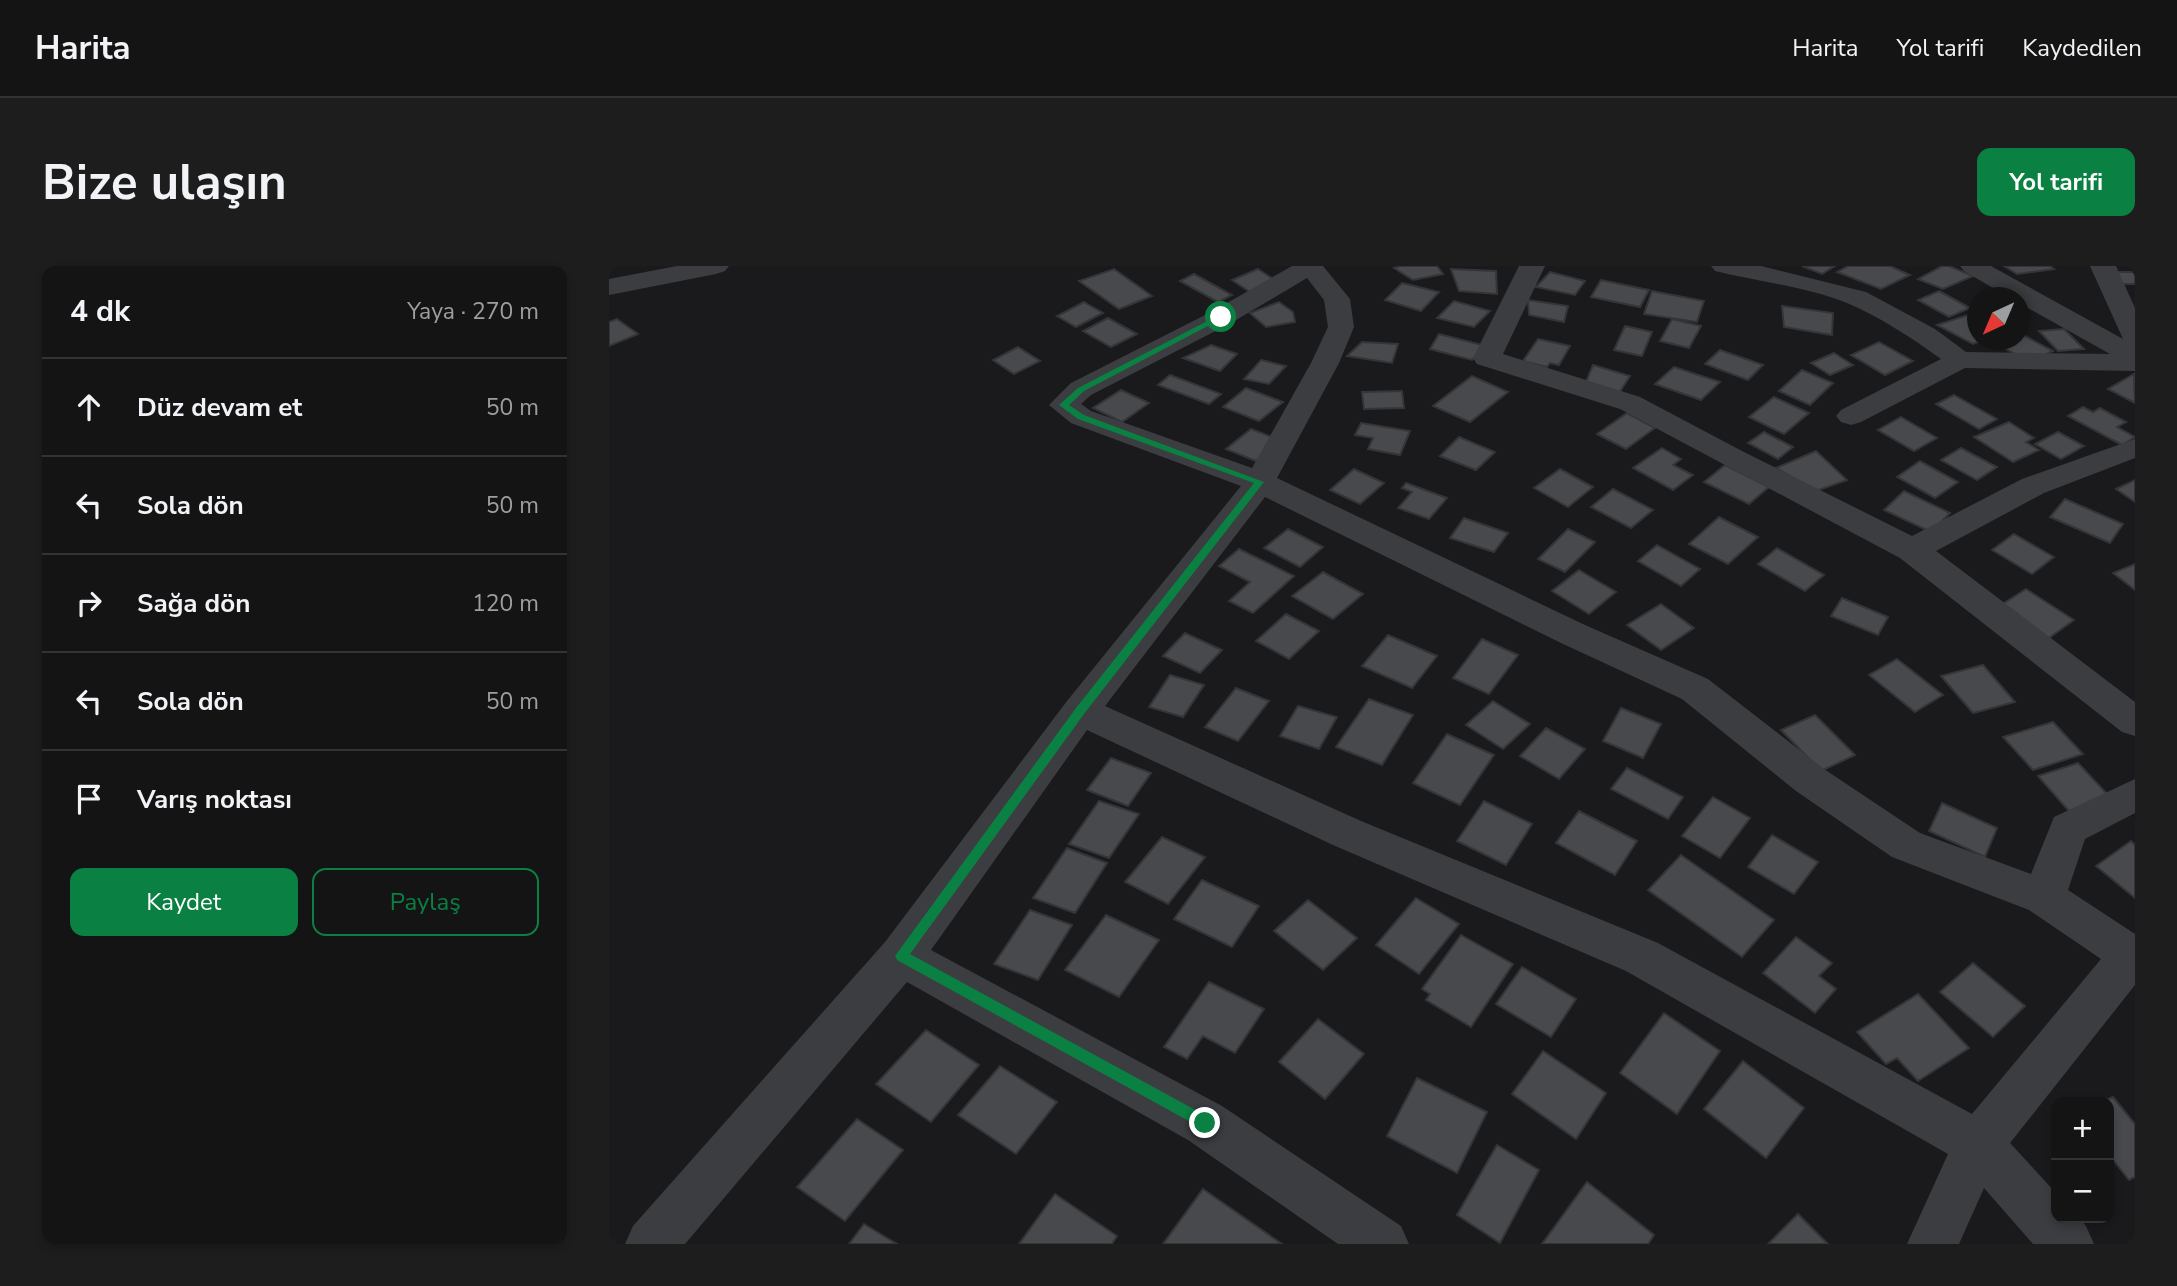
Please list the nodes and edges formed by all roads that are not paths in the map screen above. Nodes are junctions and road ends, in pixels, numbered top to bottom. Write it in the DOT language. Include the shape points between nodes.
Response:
graph roads {
  1 [pos="716,266"];
  2 [pos="1310,266"];
  3 [pos="1532,266"];
  4 [pos="1973,266"];
  5 [pos="2103,266"];
  6 [pos="1733,267"];
  7 [pos="609,287"];
  8 [pos="2135,337"];
  9 [pos="2135,357"];
  10 [pos="1960,360"];
  11 [pos="2135,363"];
  12 [pos="1851,416"];
  13 [pos="2135,448"];
  14 [pos="1260,482"];
  15 [pos="1912,550"];
  16 [pos="1080,711"];
  17 [pos="2135,722"];
  18 [pos="2135,795"];
  19 [pos="2044,897"];
  20 [pos="901,956"];
  21 [pos="2133,957"];
  22 [pos="1978,1144"];
  23 [pos="662,1240"];
  24 [pos="1383,1244"];
  25 [pos="1933,1244"];
  26 [pos="2068,1244"];
  1 -- 7 [label="street"];
  2 -- 14 [label="street" via="1337,299 1341,327"];
  2 -- 14 [label="street" via="1081,389 1063,405 1081,417"];
  3 -- 15 [label="street" via="1487,358 1630,403"];
  4 -- 9 [label="street"];
  5 -- 8 [label="street"];
  6 -- 10 [label="street" via="1857,298"];
  10 -- 11 [label="street"];
  10 -- 12 [label="street"];
  13 -- 15 [label="street" via="2033,486"];
  14 -- 16 [label="street"];
  14 -- 19 [label="street" via="1695,689 1810,780 1906,845"];
  15 -- 17 [label="street"];
  16 -- 20 [label="street"];
  16 -- 22 [label="street" via="1347,833 1642,957"];
  18 -- 19 [label="street" via="2068,829"];
  19 -- 21 [label="street"];
  20 -- 23 [label="street"];
  20 -- 24 [label="street" via="1205,1123"];
  21 -- 22 [label="street"];
  22 -- 25 [label="street"];
  22 -- 26 [label="street"];
}
